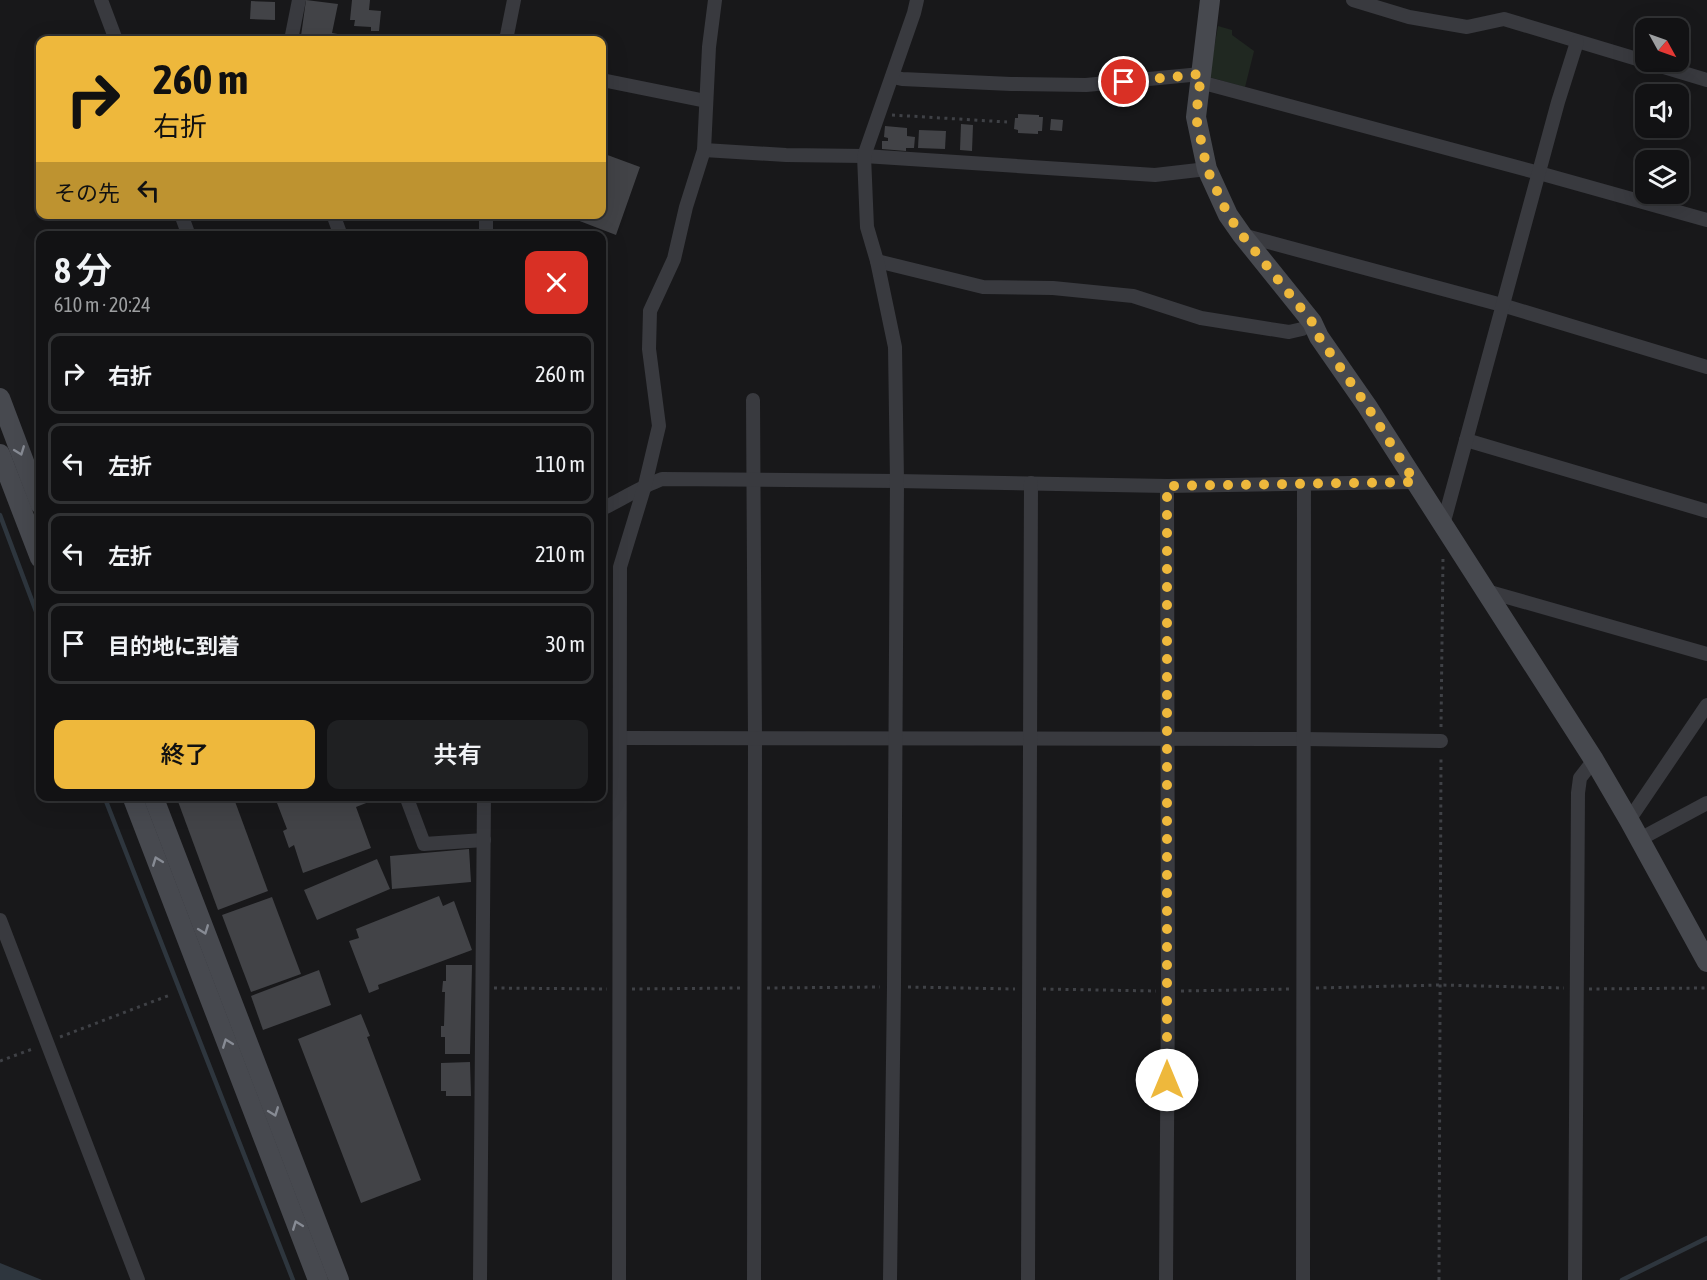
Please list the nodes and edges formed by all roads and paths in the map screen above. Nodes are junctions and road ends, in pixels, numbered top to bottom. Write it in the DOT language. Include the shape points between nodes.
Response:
graph roads {
  1 [pos="101,0"];
  2 [pos="299,0"];
  3 [pos="514,0"];
  4 [pos="715,0"];
  5 [pos="916,0"];
  6 [pos="1210,0"];
  7 [pos="1353,0"];
  8 [pos="114,36"];
  9 [pos="292,36"];
  10 [pos="507,36"];
  11 [pos="1577,42"];
  12 [pos="893,77"];
  13 [pos="1201,78"];
  14 [pos="1707,80"];
  15 [pos="606,81"];
  16 [pos="706,101"];
  17 [pos="879,114"];
  18 [pos="1007,122"];
  19 [pos="704,150"];
  20 [pos="864,156"];
  21 [pos="1207,169"];
  22 [pos="1539,173"];
  23 [pos="1707,220"];
  24 [pos="1242,235"];
  25 [pos="877,261"];
  26 [pos="1502,305"];
  27 [pos="1312,322"];
  28 [pos="1707,368"];
  29 [pos="0,398"];
  30 [pos="753,400"];
  31 [pos="1466,440"];
  32 [pos="0,454"];
  33 [pos="754,480"];
  34 [pos="897,481"];
  35 [pos="1415,482"];
  36 [pos="1031,483"];
  37 [pos="1304,484"];
  38 [pos="645,485"];
  39 [pos="1167,486"];
  40 [pos="36,493"];
  41 [pos="606,507"];
  42 [pos="1707,511"];
  43 [pos="1443,525"];
  44 [pos="36,534"];
  45 [pos="1486,591"];
  46 [pos="1707,654"];
  47 [pos="1707,705"];
  48 [pos="620,738"];
  49 [pos="755,738"];
  50 [pos="896,738"];
  51 [pos="1030,739"];
  52 [pos="1304,739"];
  53 [pos="1167,740"];
  54 [pos="1441,741"];
  55 [pos="1594,760"];
  56 [pos="134,801"];
  57 [pos="155,801"];
  58 [pos="408,801"];
  59 [pos="484,801"];
  60 [pos="1707,803"];
  61 [pos="1629,820"];
  62 [pos="1640,839"];
  63 [pos="484,840"];
  64 [pos="0,920"];
  65 [pos="1707,962"];
  66 [pos="1440,985"];
  67 [pos="483,988"];
  68 [pos="1707,988"];
  69 [pos="1577,989"];
  70 [pos="619,990"];
  71 [pos="170,994"];
  72 [pos="48,1042"];
  73 [pos="0,1061"];
  74 [pos="138,1280"];
  75 [pos="318,1280"];
  76 [pos="339,1280"];
  77 [pos="480,1280"];
  78 [pos="619,1280"];
  79 [pos="754,1280"];
  80 [pos="890,1280"];
  81 [pos="1028,1280"];
  82 [pos="1166,1280"];
  83 [pos="1303,1280"];
  84 [pos="1440,1280"];
  85 [pos="1575,1280"];
  1 -- 8 [label="street"];
  2 -- 9 [label="street"];
  3 -- 10 [label="street"];
  4 -- 16 [label="street"];
  5 -- 12 [label="street"];
  6 -- 13 [label="street"];
  7 -- 11 [label="street" via="1409,17 1467,27 1504,19"];
  11 -- 14 [label="street"];
  11 -- 22 [label="street"];
  12 -- 13 [label="street" via="1086,85"];
  12 -- 17 [label="street"];
  13 -- 21 [label="street" via="1196,117"];
  13 -- 22 [label="street"];
  15 -- 16 [label="street"];
  16 -- 19 [label="street"];
  17 -- 18 [label="path"];
  17 -- 20 [label="street"];
  19 -- 20 [label="street"];
  19 -- 38 [label="street" via="674,259 651,311 649,349 659,426"];
  20 -- 21 [label="street" via="1155,175"];
  20 -- 25 [label="street" via="867,227"];
  21 -- 24 [label="street"];
  22 -- 23 [label="street"];
  22 -- 26 [label="street"];
  24 -- 26 [label="street"];
  24 -- 27 [label="street"];
  25 -- 27 [label="street" via="983,287 1053,288 1133,296 1201,318 1289,332"];
  25 -- 34 [label="street" via="896,347"];
  26 -- 28 [label="street"];
  26 -- 31 [label="street"];
  27 -- 35 [label="street"];
  29 -- 40 [label="street, one-way"];
  30 -- 33 [label="street"];
  31 -- 42 [label="street"];
  31 -- 43 [label="street"];
  32 -- 44 [label="street"];
  33 -- 34 [label="street"];
  33 -- 38 [label="street" via="662,479"];
  33 -- 49 [label="street"];
  34 -- 36 [label="street"];
  34 -- 50 [label="street"];
  35 -- 37 [label="street"];
  35 -- 43 [label="street"];
  36 -- 39 [label="street"];
  36 -- 51 [label="street"];
  37 -- 39 [label="street"];
  37 -- 52 [label="street"];
  38 -- 41 [label="street"];
  38 -- 48 [label="street" via="620,567"];
  39 -- 53 [label="street"];
  43 -- 45 [label="street"];
  43 -- 54 [label="path"];
  45 -- 46 [label="street"];
  45 -- 55 [label="street"];
  47 -- 61 [label="street"];
  48 -- 49 [label="street"];
  48 -- 70 [label="street"];
  49 -- 50 [label="street"];
  49 -- 79 [label="street"];
  50 -- 51 [label="street"];
  50 -- 80 [label="street"];
  51 -- 53 [label="street"];
  51 -- 81 [label="street"];
  52 -- 53 [label="street"];
  52 -- 54 [label="street"];
  52 -- 83 [label="street"];
  53 -- 82 [label="street"];
  54 -- 66 [label="path"];
  55 -- 61 [label="street"];
  55 -- 69 [label="street" via="1580,778 1578,793"];
  75 -- 56 [label="street, one-way"];
  57 -- 76 [label="street, one-way"];
  58 -- 63 [label="street" via="424,844"];
  59 -- 63 [label="street"];
  60 -- 62 [label="street"];
  61 -- 62 [label="street"];
  62 -- 65 [label="street"];
  63 -- 67 [label="street"];
  64 -- 72 [label="street"];
  66 -- 69 [label="path"];
  66 -- 84 [label="path"];
  67 -- 70 [label="path"];
  67 -- 77 [label="street"];
  68 -- 69 [label="path"];
  69 -- 85 [label="street"];
  70 -- 78 [label="street"];
  71 -- 72 [label="path"];
  72 -- 73 [label="path"];
  72 -- 74 [label="street"];
}
